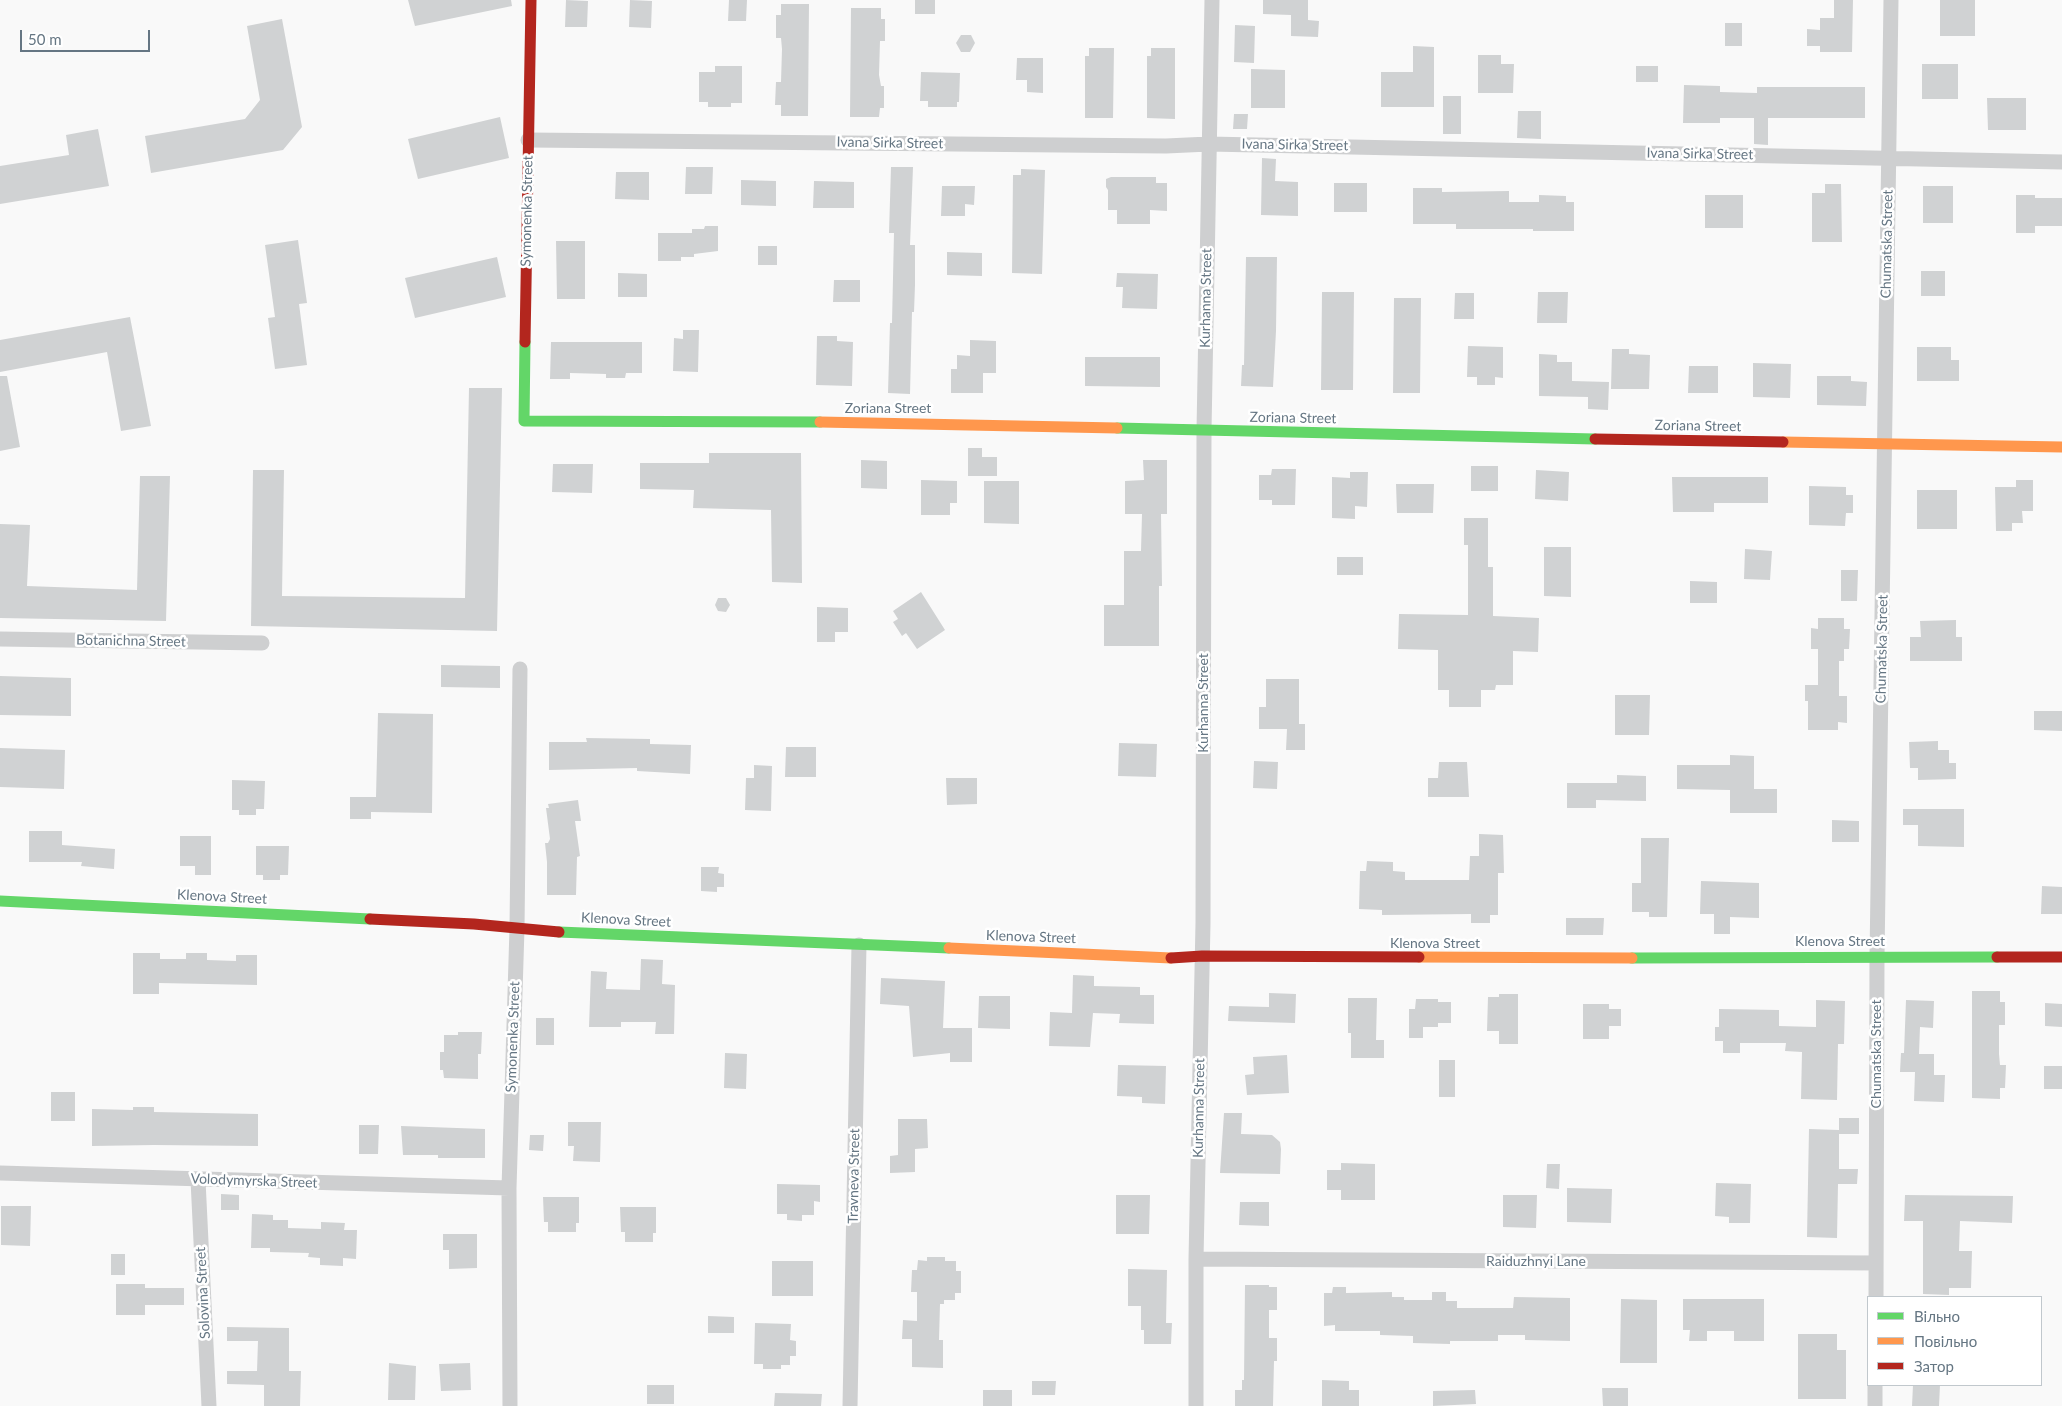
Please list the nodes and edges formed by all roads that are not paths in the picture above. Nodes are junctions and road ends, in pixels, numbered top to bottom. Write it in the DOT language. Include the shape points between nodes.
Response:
graph roads {
  1 [pos="531,0"];
  2 [pos="1212,0"];
  3 [pos="1891,0"];
  4 [pos="528,140"];
  5 [pos="1208,144"];
  6 [pos="1888,158"];
  7 [pos="2062,162"];
  8 [pos="524,421"];
  9 [pos="1204,430"];
  10 [pos="1885,443"];
  11 [pos="2062,447"];
  12 [pos="0,640"];
  13 [pos="262,643"];
  14 [pos="520,669"];
  15 [pos="0,901"];
  16 [pos="517,928"];
  17 [pos="859,945"];
  18 [pos="1202,956"];
  19 [pos="1877,956"];
  20 [pos="2062,957"];
  21 [pos="0,1173"];
  22 [pos="198,1180"];
  23 [pos="509,1188"];
  24 [pos="1196,1259"];
  25 [pos="1876,1263"];
  26 [pos="1876,1296"];
  27 [pos="1875,1386"];
  28 [pos="210,1406"];
  29 [pos="510,1406"];
  30 [pos="850,1406"];
  31 [pos="1196,1406"];
  32 [pos="1875,1406"];
  1 -- 4 [label="street, Symonenka Street"];
  2 -- 5 [label="street, Kurhanna Street"];
  3 -- 6 [label="street, Chumatska Street"];
  4 -- 5 [label="street, Ivana Sirka Street"];
  4 -- 8 [label="street, Symonenka Street"];
  5 -- 6 [label="street, Ivana Sirka Street"];
  5 -- 9 [label="street, Kurhanna Street"];
  6 -- 7 [label="street, Ivana Sirka Street"];
  6 -- 10 [label="street, Chumatska Street"];
  8 -- 9 [label="street, Zoriana Street" via="924,423"];
  9 -- 10 [label="street, Zoriana Street"];
  9 -- 18 [label="street, Kurhanna Street"];
  10 -- 11 [label="street, Zoriana Street"];
  10 -- 19 [label="street, Chumatska Street"];
  12 -- 13 [label="street, Botanichna Street"];
  14 -- 16 [label="street, Symonenka Street"];
  15 -- 16 [label="street, Klenova Street"];
  16 -- 17 [label="street, Klenova Street"];
  16 -- 23 [label="street, Symonenka Street"];
  17 -- 18 [label="street, Klenova Street" via="1176,958"];
  17 -- 30 [label="street, Travneva Street"];
  18 -- 19 [label="street, Klenova Street"];
  18 -- 24 [label="street, Kurhanna Street"];
  19 -- 20 [label="street, Klenova Street"];
  19 -- 25 [label="street, Chumatska Street"];
  21 -- 22 [label="street, Volodymyrska Street"];
  22 -- 23 [label="street, Volodymyrska Street"];
  22 -- 28 [label="street, Solovina Street"];
  23 -- 29 [label="street, Symonenka Street"];
  24 -- 25 [label="street, Raiduzhnyi Lane"];
  24 -- 31 [label="street, Kurhanna Street"];
  25 -- 26 [label="street, Chumatska Street"];
  27 -- 32 [label="street"];
}
